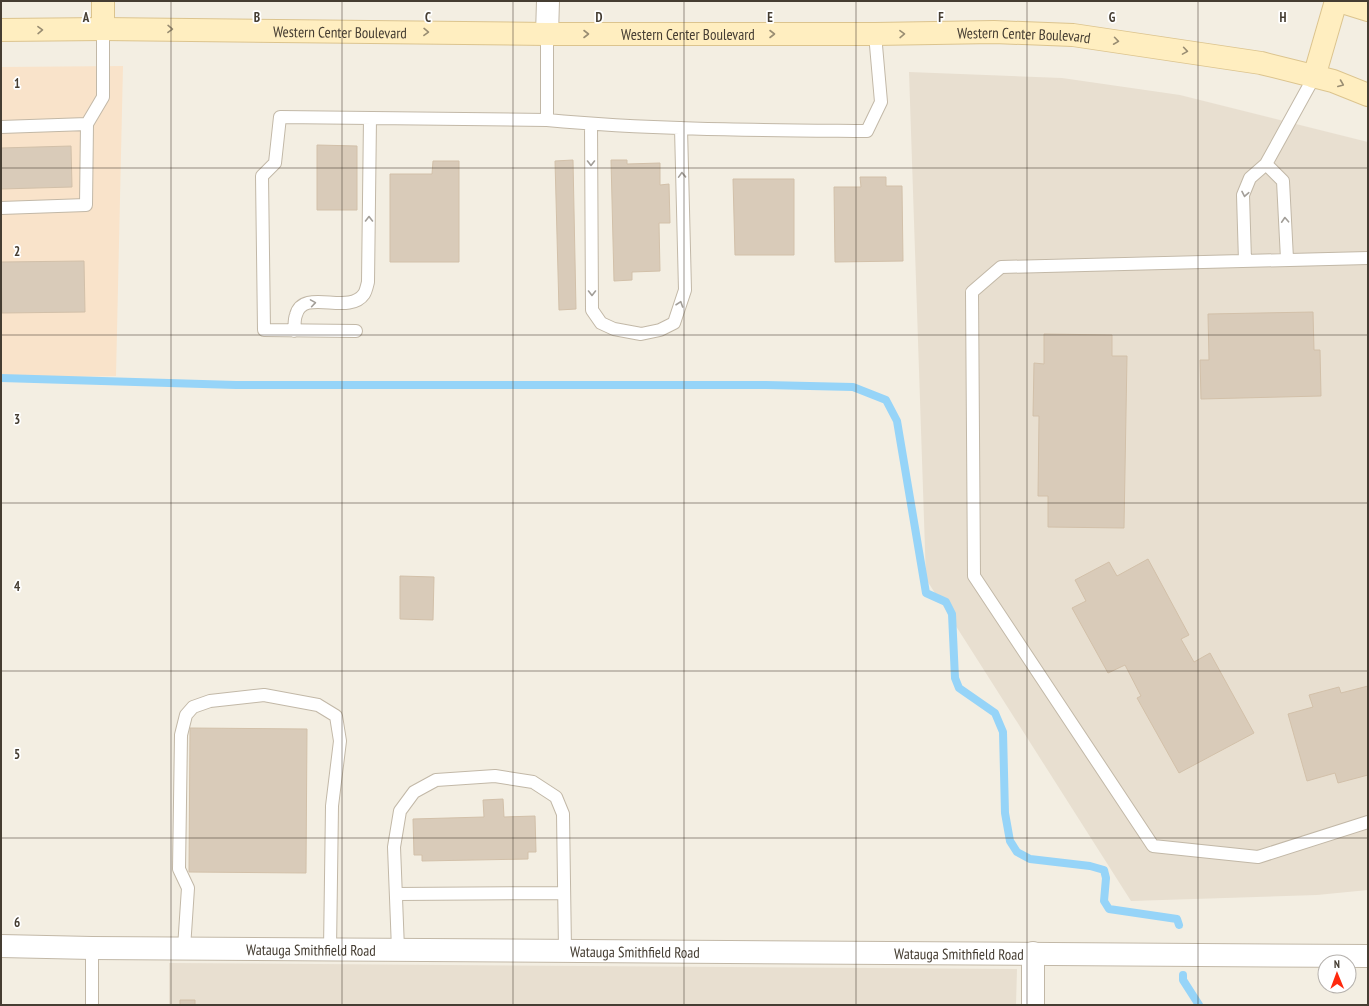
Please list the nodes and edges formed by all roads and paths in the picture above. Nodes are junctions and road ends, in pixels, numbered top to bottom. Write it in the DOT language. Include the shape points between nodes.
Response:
graph roads {
  1 [pos="103,1"];
  2 [pos="548,1"];
  3 [pos="1337,1"];
  4 [pos="1368,10"];
  5 [pos="103,29"];
  6 [pos="1,30"];
  7 [pos="547,34"];
  8 [pos="875,34"];
  9 [pos="1314,77"];
  10 [pos="1368,95"];
  11 [pos="370,118"];
  12 [pos="547,120"];
  13 [pos="87,124"];
  14 [pos="591,124"];
  15 [pos="1,127"];
  16 [pos="681,128"];
  17 [pos="1266,164"];
  18 [pos="1,208"];
  19 [pos="1368,258"];
  20 [pos="1287,259"];
  21 [pos="1245,260"];
  22 [pos="294,331"];
  23 [pos="356,331"];
  24 [pos="1368,822"];
  25 [pos="564,893"];
  26 [pos="396,894"];
  27 [pos="1368,944"];
  28 [pos="1,946"];
  29 [pos="92,948"];
  30 [pos="184,948"];
  31 [pos="330,949"];
  32 [pos="398,949"];
  33 [pos="566,950"];
  34 [pos="1033,953"];
  35 [pos="1268,954"];
  36 [pos="1368,956"];
  37 [pos="92,1005"];
  38 [pos="1033,1005"];
  1 -- 5 [label="main road"];
  2 -- 7 [label="street"];
  3 -- 4 [label="main road"];
  3 -- 9 [label="main road"];
  6 -- 5 [label="main road, Western Center Boulevard, one-way"];
  5 -- 7 [label="main road, Western Center Boulevard, one-way"];
  5 -- 13 [label="lane" via="103,97"];
  7 -- 8 [label="main road, Western Center Boulevard, one-way"];
  7 -- 12 [label="lane"];
  8 -- 9 [label="main road, Western Center Boulevard, one-way" via="994,32 1073,35 1261,63"];
  8 -- 16 [label="lane" via="881,102 867,131"];
  9 -- 10 [label="main road, Western Center Boulevard, one-way" via="1333,81"];
  9 -- 17 [label="lane"];
  11 -- 12 [label="lane"];
  22 -- 11 [label="lane, one-way" via="296,314 303,305 314,301 344,303 355,301 364,294 368,282"];
  11 -- 22 [label="lane" via="280,117 276,163 262,176 264,330"];
  12 -- 14 [label="lane"];
  13 -- 15 [label="lane"];
  13 -- 18 [label="lane" via="86,205"];
  14 -- 16 [label="lane"];
  14 -- 16 [label="lane, one-way" via="592,310 601,323 614,329 641,334 660,330 674,323 685,290"];
  20 -- 17 [label="lane, one-way" via="1283,181"];
  17 -- 21 [label="lane, one-way" via="1250,178 1243,195"];
  19 -- 20 [label="lane"];
  20 -- 21 [label="lane"];
  21 -- 24 [label="lane" via="1001,266 972,292 974,576 1153,846 1258,857"];
  22 -- 23 [label="lane"];
  25 -- 26 [label="lane"];
  25 -- 26 [label="lane" via="563,814 556,797 533,782 496,776 436,780 414,792 400,811 394,847"];
  25 -- 33 [label="lane"];
  26 -- 32 [label="lane"];
  27 -- 35 [label="street, Watauga Smithfield Road"];
  28 -- 29 [label="street, Watauga Smithfield Road"];
  29 -- 30 [label="street, Watauga Smithfield Road"];
  29 -- 37 [label="lane"];
  30 -- 31 [label="street, Watauga Smithfield Road"];
  30 -- 31 [label="lane" via="188,888 179,869 181,735 186,715 193,707 210,701 264,695 318,705 336,716 340,740 332,806"];
  31 -- 32 [label="street, Watauga Smithfield Road"];
  32 -- 33 [label="street, Watauga Smithfield Road"];
  33 -- 34 [label="street, Watauga Smithfield Road"];
  34 -- 35 [label="street, Watauga Smithfield Road"];
  34 -- 38 [label="street"];
  35 -- 36 [label="street, Watauga Smithfield Road"];
}
